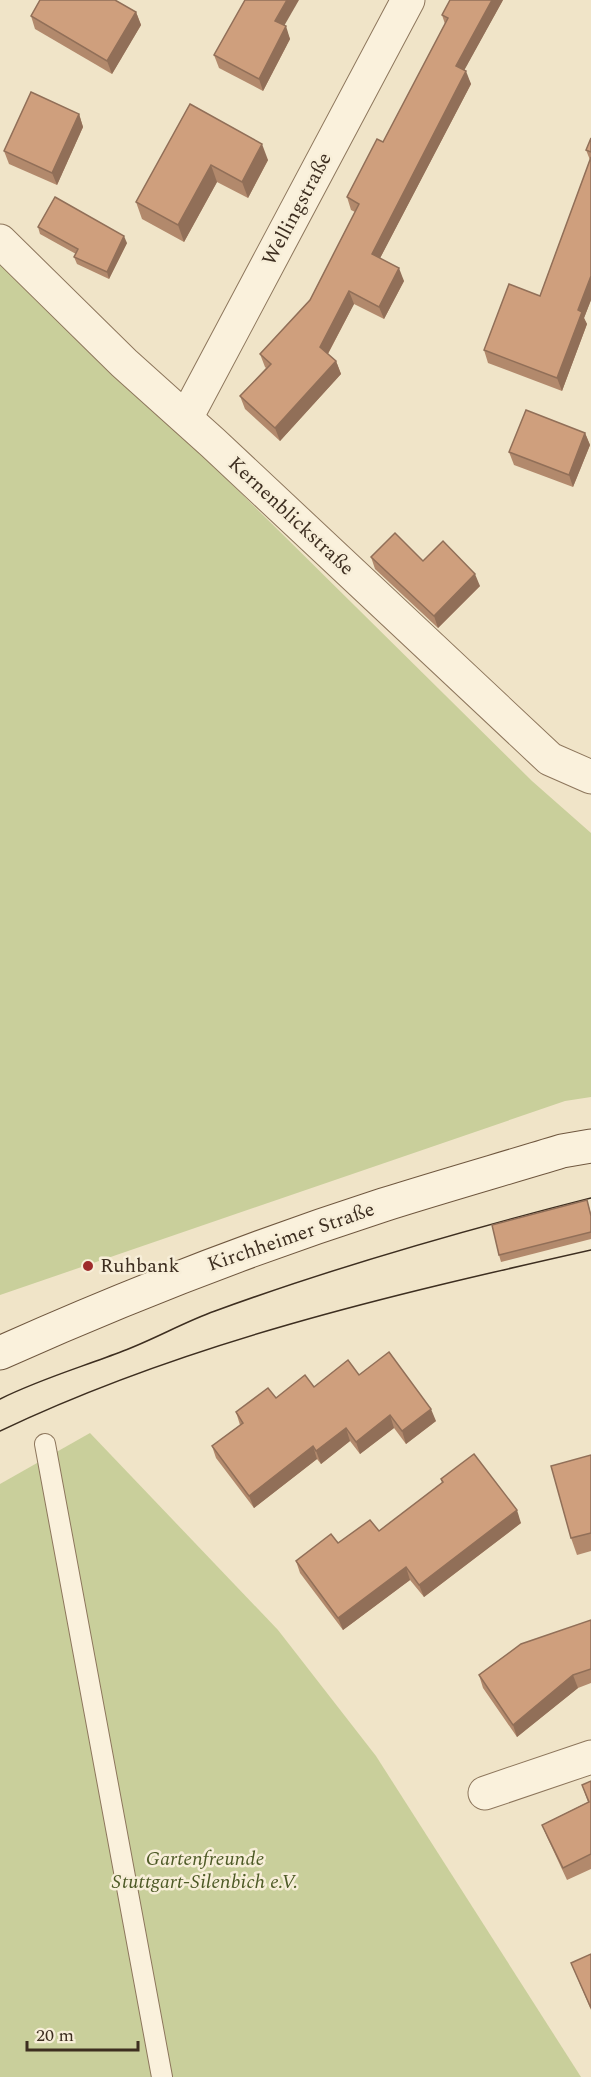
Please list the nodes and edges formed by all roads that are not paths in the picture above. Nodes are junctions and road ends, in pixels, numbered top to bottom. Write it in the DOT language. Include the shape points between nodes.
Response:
graph roads {
  1 [pos="408,0"];
  2 [pos="0,241"];
  3 [pos="186,418"];
  4 [pos="591,777"];
  5 [pos="591,1146"];
  6 [pos="0,1353"];
  7 [pos="45,1444"];
  8 [pos="591,1757"];
  9 [pos="484,1793"];
  10 [pos="162,2077"];
  1 -- 3 [label="street, Wellingstraße"];
  2 -- 3 [label="street, Kernenblickstraße"];
  3 -- 4 [label="street, Kernenblickstraße" via="550,759"];
  5 -- 6 [label="street, Kirchheimer Straße" via="562,1151 382,1205 101,1308"];
  7 -- 10 [label="lane"];
  8 -- 9 [label="street"];
}
